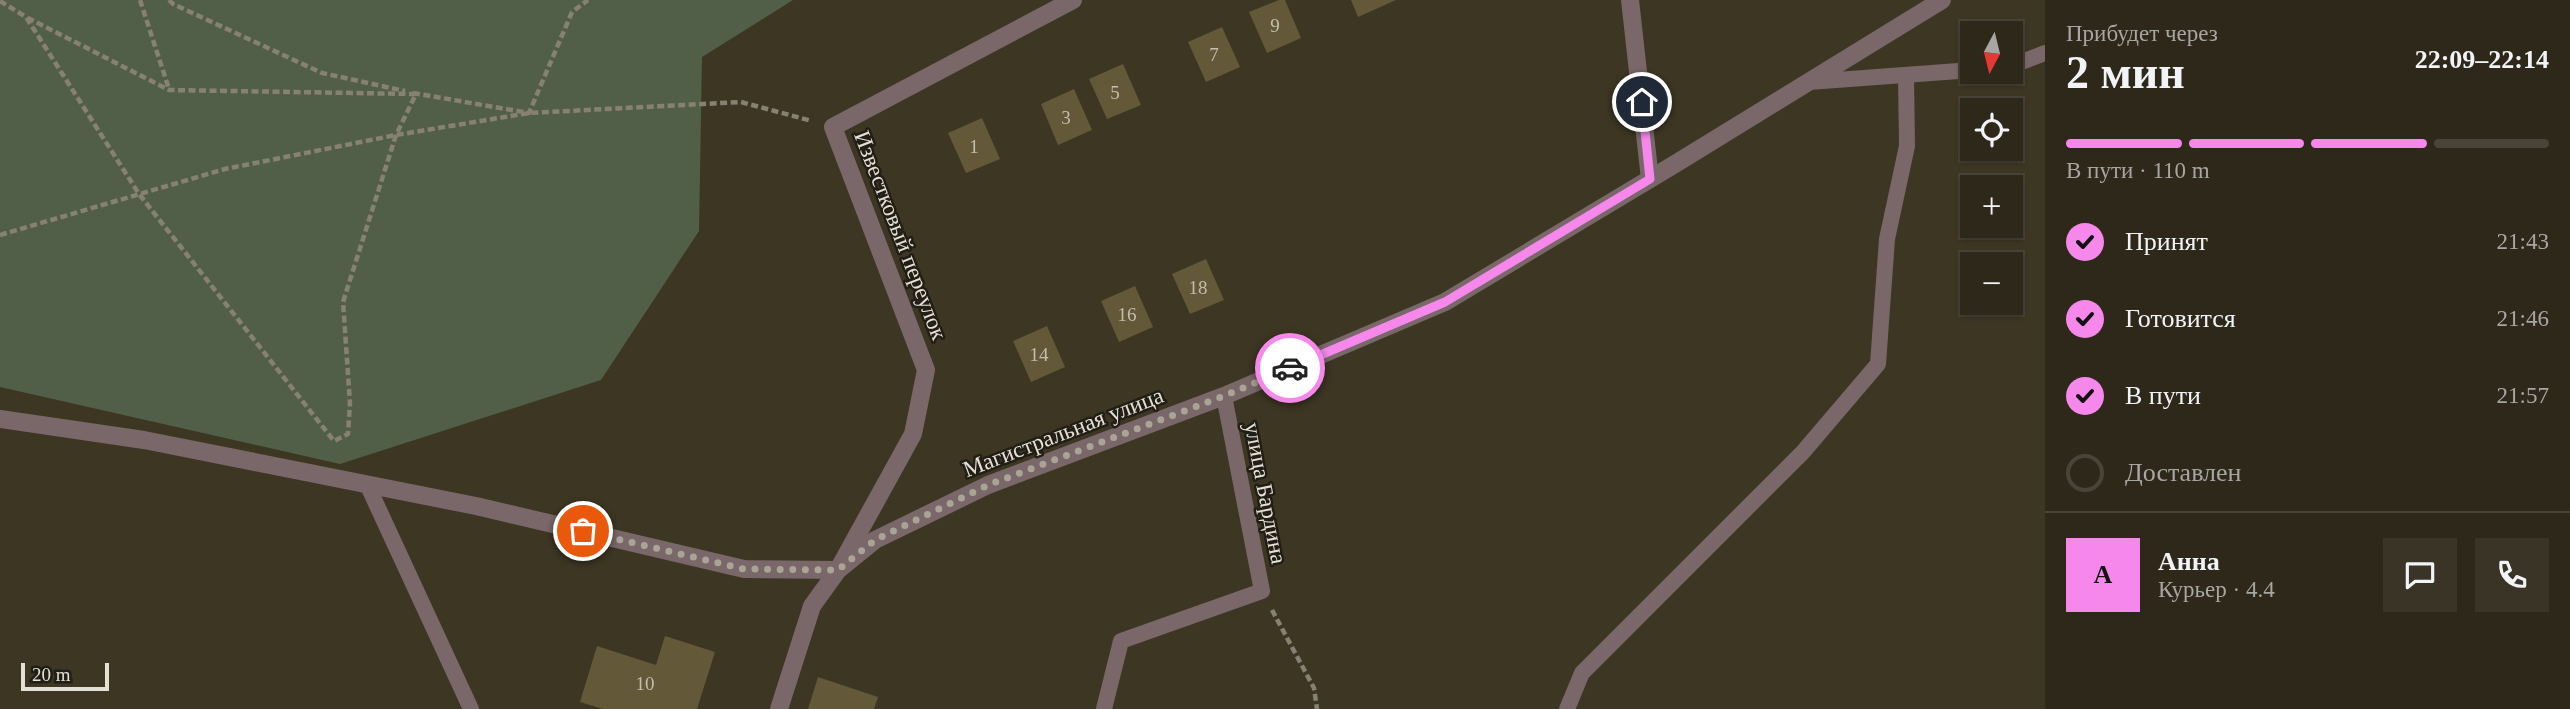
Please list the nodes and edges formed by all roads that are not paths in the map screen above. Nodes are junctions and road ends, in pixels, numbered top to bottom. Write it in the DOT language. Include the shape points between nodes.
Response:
graph roads {
  1 [pos="1073,0"];
  2 [pos="1630,0"];
  3 [pos="1942,0"];
  4 [pos="2044,53"];
  5 [pos="2023,61"];
  6 [pos="1960,71"];
  7 [pos="1906,75"];
  8 [pos="1809,82"];
  9 [pos="1650,179"];
  10 [pos="1224,396"];
  11 [pos="0,419"];
  12 [pos="367,484"];
  13 [pos="838,570"];
  14 [pos="471,709"];
  15 [pos="779,709"];
  16 [pos="1104,709"];
  17 [pos="1567,709"];
  1 -- 13 [label="street, Известковый переулок" via="833,127 926,370 913,434"];
  2 -- 9 [label="street"];
  3 -- 8 [label="street, Магистральная улица"];
  4 -- 5 [label="lane"];
  6 -- 7 [label="lane"];
  7 -- 8 [label="lane"];
  7 -- 17 [label="lane" via="1908,146 1887,239 1878,364 1803,452 1582,673"];
  8 -- 9 [label="street, Магистральная улица"];
  9 -- 10 [label="street, Магистральная улица" via="1445,302"];
  10 -- 13 [label="street, Магистральная улица" via="988,485 875,540"];
  10 -- 16 [label="lane, улица Бардина" via="1262,591 1121,641"];
  11 -- 12 [label="street" via="144,440"];
  12 -- 13 [label="street" via="744,569"];
  12 -- 14 [label="lane"];
  13 -- 15 [label="street, Магистральная улица" via="812,606"];
}
